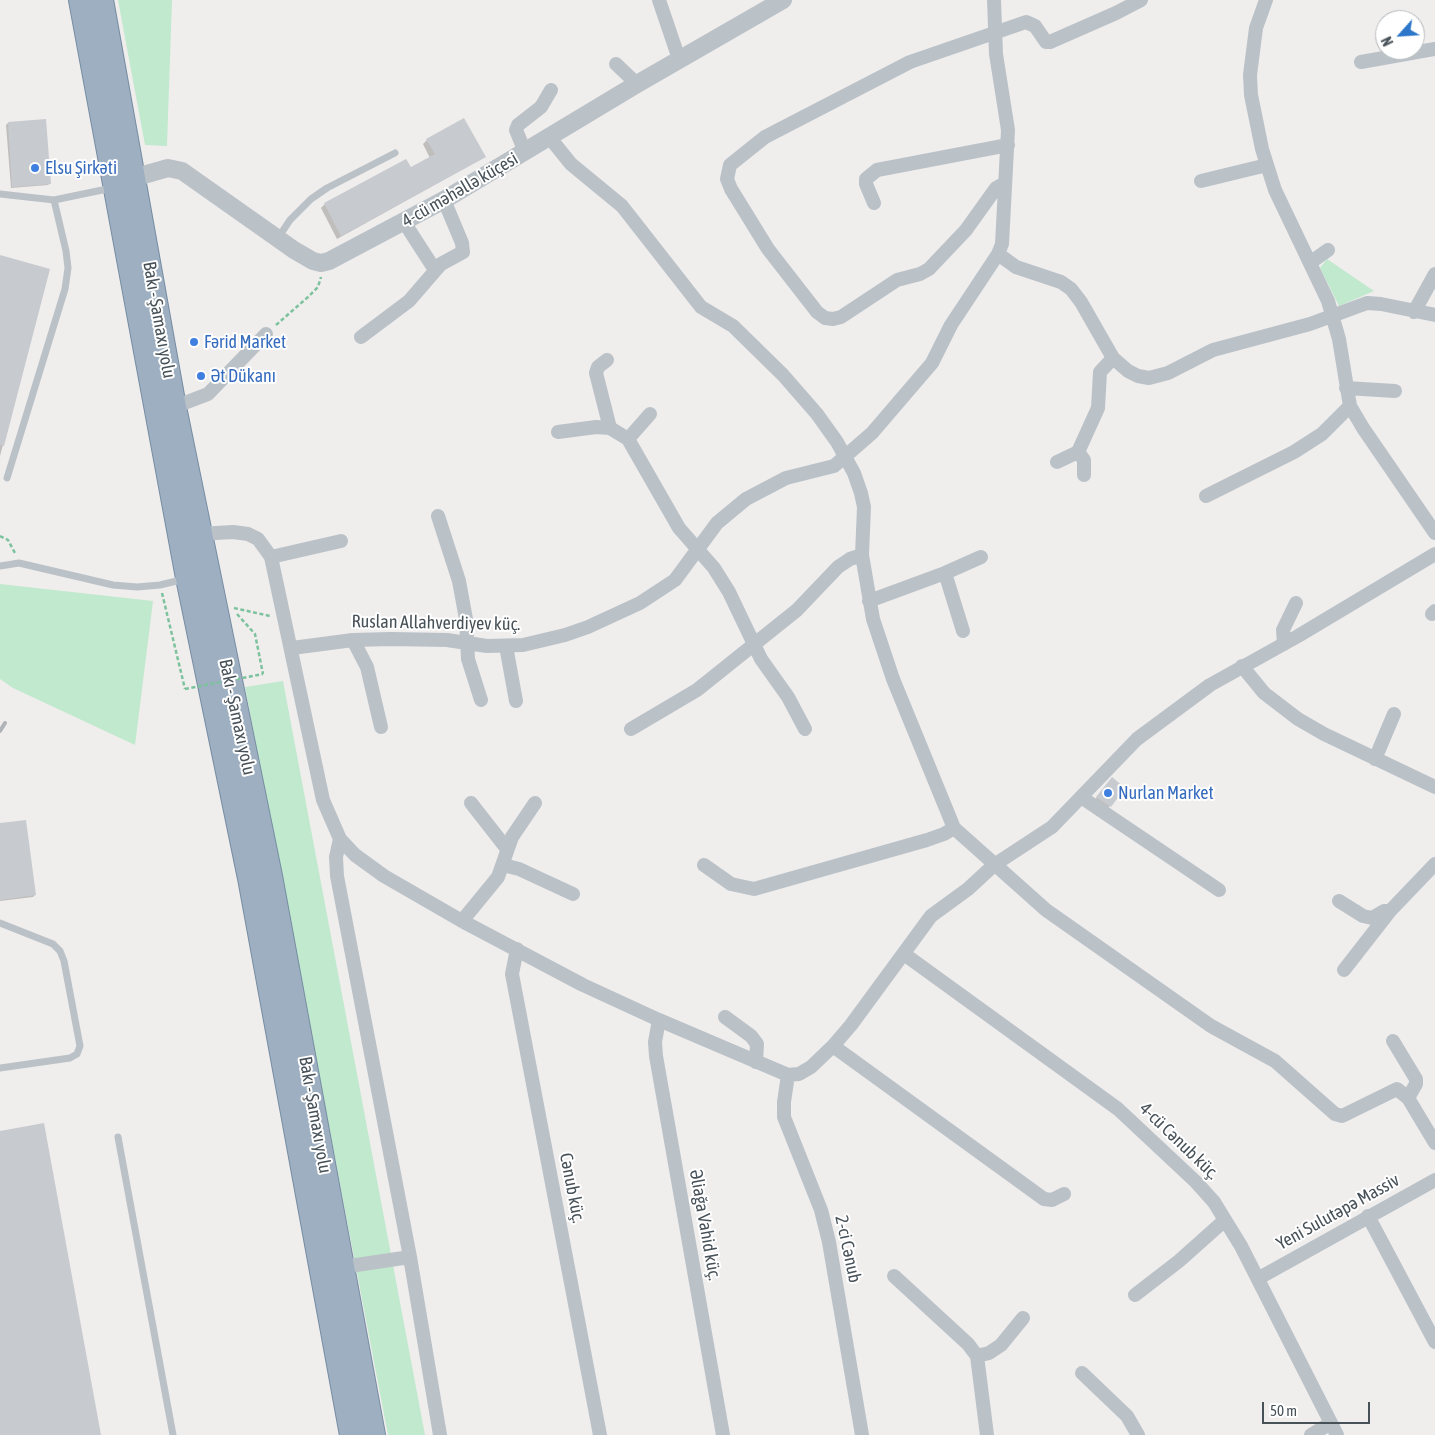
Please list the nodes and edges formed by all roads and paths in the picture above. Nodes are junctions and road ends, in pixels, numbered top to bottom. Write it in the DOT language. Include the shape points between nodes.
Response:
graph roads {
  1 [pos="81,0"];
  2 [pos="101,0"];
  3 [pos="659,0"];
  4 [pos="783,0"];
  5 [pos="994,0"];
  6 [pos="1141,0"];
  7 [pos="1266,0"];
  8 [pos="995,31"];
  9 [pos="1435,49"];
  10 [pos="679,59"];
  11 [pos="1361,62"];
  12 [pos="616,64"];
  13 [pos="637,84"];
  14 [pos="551,90"];
  15 [pos="550,138"];
  16 [pos="1008,145"];
  17 [pos="525,152"];
  18 [pos="395,153"];
  19 [pos="1267,165"];
  20 [pos="1202,181"];
  21 [pos="124,182"];
  22 [pos="1005,183"];
  23 [pos="0,194"];
  24 [pos="54,200"];
  25 [pos="444,200"];
  26 [pos="874,203"];
  27 [pos="404,222"];
  28 [pos="278,239"];
  29 [pos="1328,250"];
  30 [pos="998,254"];
  31 [pos="1311,262"];
  32 [pos="321,263"];
  33 [pos="435,270"];
  34 [pos="1435,274"];
  35 [pos="1414,312"];
  36 [pos="1435,315"];
  37 [pos="1333,316"];
  38 [pos="266,334"];
  39 [pos="361,337"];
  40 [pos="1113,358"];
  41 [pos="607,360"];
  42 [pos="1346,388"];
  43 [pos="1395,391"];
  44 [pos="1350,406"];
  45 [pos="174,407"];
  46 [pos="650,414"];
  47 [pos="610,428"];
  48 [pos="558,432"];
  49 [pos="628,439"];
  50 [pos="1078,452"];
  51 [pos="845,458"];
  52 [pos="1058,462"];
  53 [pos="1084,475"];
  54 [pos="7,478"];
  55 [pos="1206,496"];
  56 [pos="438,516"];
  57 [pos="1435,533"];
  58 [pos="199,534"];
  59 [pos="0,536"];
  60 [pos="341,541"];
  61 [pos="698,549"];
  62 [pos="1435,554"];
  63 [pos="862,555"];
  64 [pos="271,557"];
  65 [pos="981,557"];
  66 [pos="19,563"];
  67 [pos="0,566"];
  68 [pos="945,573"];
  69 [pos="188,578"];
  70 [pos="160,586"];
  71 [pos="869,601"];
  72 [pos="1296,603"];
  73 [pos="230,607"];
  74 [pos="285,620"];
  75 [pos="963,631"];
  76 [pos="256,634"];
  77 [pos="353,640"];
  78 [pos="466,643"];
  79 [pos="1284,644"];
  80 [pos="754,645"];
  81 [pos="506,646"];
  82 [pos="292,648"];
  83 [pos="1242,666"];
  84 [pos="481,700"];
  85 [pos="516,701"];
  86 [pos="1394,714"];
  87 [pos="381,726"];
  88 [pos="631,729"];
  89 [pos="805,729"];
  90 [pos="1375,760"];
  91 [pos="1435,786"];
  92 [pos="1081,797"];
  93 [pos="471,803"];
  94 [pos="536,803"];
  95 [pos="954,828"];
  96 [pos="340,840"];
  97 [pos="507,849"];
  98 [pos="1435,864"];
  99 [pos="503,865"];
  100 [pos="704,865"];
  101 [pos="994,865"];
  102 [pos="1219,890"];
  103 [pos="573,894"];
  104 [pos="1339,901"];
  105 [pos="1390,911"];
  106 [pos="462,921"];
  107 [pos="0,923"];
  108 [pos="517,948"];
  109 [pos="904,954"];
  110 [pos="1344,970"];
  111 [pos="725,1017"];
  112 [pos="659,1020"];
  113 [pos="1393,1041"];
  114 [pos="833,1046"];
  115 [pos="756,1062"];
  116 [pos="0,1068"];
  117 [pos="788,1075"];
  118 [pos="1408,1098"];
  119 [pos="118,1137"];
  120 [pos="1435,1142"];
  121 [pos="1435,1180"];
  122 [pos="1064,1194"];
  123 [pos="1368,1216"];
  124 [pos="1225,1220"];
  125 [pos="410,1257"];
  126 [pos="343,1267"];
  127 [pos="894,1276"];
  128 [pos="1259,1278"];
  129 [pos="1135,1295"];
  130 [pos="1023,1318"];
  131 [pos="1435,1342"];
  132 [pos="977,1356"];
  133 [pos="1082,1373"];
  134 [pos="1334,1429"];
  135 [pos="173,1435"];
  136 [pos="352,1435"];
  137 [pos="373,1435"];
  138 [pos="440,1435"];
  139 [pos="600,1435"];
  140 [pos="723,1435"];
  141 [pos="862,1435"];
  142 [pos="987,1435"];
  143 [pos="1138,1435"];
  144 [pos="1311,1435"];
  1 -- 21 [label="highway, Bakı - Şamaxı yolu"];
  2 -- 21 [label="highway, Bakı - Şamaxı yolu"];
  3 -- 10 [label="street"];
  4 -- 10 [label="street, 4-cü məhəllə küçesi"];
  5 -- 8 [label="street, Ruslan Allahverdiyev küç."];
  6 -- 8 [label="street" via="1050,42 1046,42 1035,26 1026,22"];
  7 -- 19 [label="street" via="1256,28 1250,75 1251,95"];
  8 -- 16 [label="street, Ruslan Allahverdiyev küç." via="1008,117"];
  8 -- 22 [label="street" via="910,62 765,137 730,165 727,180 768,249 817,312 833,319 842,317 897,280 929,269 966,230 996,188"];
  9 -- 11 [label="street"];
  10 -- 13 [label="street, 4-cü məhəllə küçesi"];
  12 -- 13 [label="street"];
  13 -- 15 [label="street, 4-cü məhəllə küçesi"];
  14 -- 17 [label="street" via="541,107 518,125 516,130"];
  15 -- 17 [label="street, 4-cü məhəllə küçesi"];
  15 -- 51 [label="street" via="571,164 622,206 701,307 732,326 783,376 817,414"];
  16 -- 22 [label="street, Ruslan Allahverdiyev küç."];
  16 -- 26 [label="street" via="877,170 866,179"];
  17 -- 25 [label="street, 4-cü məhəllə küçesi"];
  18 -- 28 [label="lane" via="311,199 290,220"];
  19 -- 20 [label="street"];
  19 -- 31 [label="street" via="1275,190"];
  21 -- 24 [label="lane"];
  21 -- 28 [label="street" via="168,168 182,171"];
  21 -- 45 [label="highway, Bakı - Şamaxı yolu"];
  21 -- 69 [label="highway, Bakı - Şamaxı yolu"];
  22 -- 30 [label="street, Ruslan Allahverdiyev küç." via="1004,227"];
  23 -- 24 [label="lane"];
  24 -- 54 [label="lane" via="66,251 65,289"];
  25 -- 27 [label="street, 4-cü məhəllə küçesi"];
  25 -- 33 [label="street" via="463,252"];
  27 -- 32 [label="street, 4-cü məhəllə küçesi" via="342,256"];
  27 -- 33 [label="street"];
  28 -- 32 [label="street"];
  29 -- 31 [label="street"];
  30 -- 40 [label="street" via="1016,267 1071,288"];
  30 -- 51 [label="street, Ruslan Allahverdiyev küç." via="924,374 888,418"];
  31 -- 37 [label="street"];
  32 -- 38 [label="path" via="318,287"];
  33 -- 39 [label="street" via="409,301"];
  34 -- 35 [label="street"];
  35 -- 36 [label="street"];
  35 -- 37 [label="street" via="1373,302"];
  37 -- 40 [label="street" via="1213,350 1168,373 1149,378 1128,371"];
  37 -- 42 [label="street"];
  38 -- 45 [label="street" via="208,394"];
  40 -- 50 [label="street" via="1100,372 1098,408"];
  41 -- 47 [label="street" via="598,367 596,374"];
  42 -- 43 [label="street"];
  42 -- 44 [label="street"];
  44 -- 55 [label="street" via="1322,434 1294,452"];
  44 -- 57 [label="street"];
  45 -- 58 [label="highway, Bakı - Şamaxı yolu"];
  46 -- 49 [label="street"];
  47 -- 48 [label="street"];
  47 -- 49 [label="street"];
  49 -- 61 [label="street" via="679,528"];
  50 -- 52 [label="street"];
  50 -- 53 [label="street" via="1084,460"];
  51 -- 61 [label="street, Ruslan Allahverdiyev küç." via="823,470 777,482 746,499 723,517"];
  51 -- 63 [label="street" via="863,500"];
  56 -- 78 [label="street" via="459,581 466,619"];
  58 -- 64 [label="street" via="248,534 258,539"];
  58 -- 126 [label="highway, Bakı - Şamaxı yolu" via="270,876"];
  59 -- 66 [label="path" via="8,540"];
  60 -- 64 [label="street"];
  61 -- 80 [label="street" via="729,592"];
  61 -- 81 [label="street, Ruslan Allahverdiyev küç." via="675,580 640,603 565,635"];
  62 -- 79 [label="street"];
  63 -- 71 [label="street"];
  63 -- 80 [label="street" via="838,567 797,610"];
  64 -- 74 [label="street"];
  65 -- 68 [label="street"];
  66 -- 67 [label="lane"];
  66 -- 70 [label="lane" via="113,586"];
  68 -- 71 [label="street"];
  68 -- 75 [label="street"];
  69 -- 70 [label="lane"];
  69 -- 136 [label="highway, Bakı - Şamaxı yolu" via="250,878"];
  70 -- 76 [label="path, bridge" via="185,689 263,674"];
  71 -- 95 [label="street" via="893,679"];
  72 -- 79 [label="street" via="1283,630"];
  73 -- 74 [label="path"];
  74 -- 82 [label="street"];
  77 -- 78 [label="street, Ruslan Allahverdiyev küç."];
  77 -- 82 [label="street, Ruslan Allahverdiyev küç."];
  77 -- 87 [label="street" via="367,667"];
  78 -- 81 [label="street, Ruslan Allahverdiyev küç."];
  78 -- 84 [label="street" via="471,674"];
  79 -- 83 [label="street"];
  80 -- 88 [label="street" via="684,700"];
  80 -- 89 [label="street"];
  81 -- 85 [label="street"];
  82 -- 96 [label="street" via="323,800"];
  83 -- 90 [label="street" via="1287,712"];
  83 -- 92 [label="street" via="1190,699 1137,739"];
  86 -- 90 [label="street"];
  90 -- 91 [label="street"];
  92 -- 101 [label="street" via="1052,827"];
  92 -- 102 [label="street"];
  93 -- 97 [label="street"];
  94 -- 97 [label="street"];
  95 -- 100 [label="street" via="928,840 754,889 731,884"];
  95 -- 101 [label="street"];
  96 -- 106 [label="street" via="384,876"];
  96 -- 125 [label="street" via="336,857 337,876"];
  97 -- 99 [label="street"];
  98 -- 105 [label="street"];
  99 -- 103 [label="street"];
  99 -- 106 [label="street" via="498,877"];
  101 -- 109 [label="street" via="931,916"];
  101 -- 118 [label="street" via="1096,947 1211,1026 1274,1061 1335,1114 1342,1116 1391,1090 1397,1089"];
  104 -- 105 [label="street" via="1372,918"];
  105 -- 110 [label="street"];
  106 -- 108 [label="street"];
  107 -- 116 [label="lane" via="52,944 60,951 80,1046 78,1054 70,1058"];
  108 -- 112 [label="street" via="583,985"];
  108 -- 139 [label="street, Cənub küç." via="512,974"];
  109 -- 114 [label="street"];
  109 -- 124 [label="street, 4-cü Cənub küç." via="1118,1109 1196,1182"];
  111 -- 115 [label="street" via="757,1044"];
  112 -- 115 [label="street"];
  112 -- 140 [label="street, Əliağa Vahid küç." via="656,1056"];
  113 -- 118 [label="street" via="1416,1079"];
  114 -- 117 [label="street" via="811,1067 799,1074"];
  114 -- 122 [label="street" via="1044,1199 1052,1200"];
  115 -- 117 [label="street"];
  117 -- 141 [label="street, 2-ci Cənub" via="784,1117 821,1210 829,1242"];
  118 -- 120 [label="street"];
  119 -- 135 [label="lane"];
  121 -- 123 [label="street, Yeni Sulutəpə Massiv"];
  123 -- 128 [label="street, Yeni Sulutəpə Massiv"];
  123 -- 131 [label="street"];
  124 -- 128 [label="street, 4-cü Cənub küç."];
  124 -- 129 [label="street"];
  125 -- 126 [label="street"];
  125 -- 138 [label="street"];
  126 -- 137 [label="highway, Bakı - Şamaxı yolu"];
  127 -- 132 [label="street"];
  128 -- 134 [label="street, 4-cü Cənub küç."];
  130 -- 132 [label="street" via="1001,1345 990,1353"];
  132 -- 142 [label="street"];
  133 -- 143 [label="street" via="1127,1416"];
  134 -- 144 [label="street"];
}
